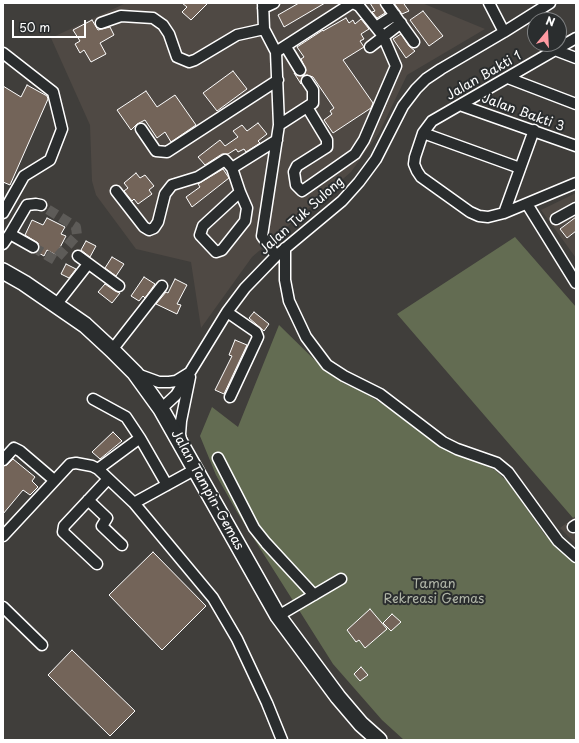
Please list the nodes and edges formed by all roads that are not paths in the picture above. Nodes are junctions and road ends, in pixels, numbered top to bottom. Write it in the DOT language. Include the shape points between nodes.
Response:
graph roads {
  1 [pos="274,3"];
  2 [pos="352,3"];
  3 [pos="386,3"];
  4 [pos="489,3"];
  5 [pos="550,3"];
  6 [pos="263,5"];
  7 [pos="398,19"];
  8 [pos="101,23"];
  9 [pos="376,27"];
  10 [pos="264,29"];
  11 [pos="504,32"];
  12 [pos="383,36"];
  13 [pos="576,38"];
  14 [pos="414,42"];
  15 [pos="567,43"];
  16 [pos="286,47"];
  17 [pos="370,47"];
  18 [pos="276,52"];
  19 [pos="552,52"];
  20 [pos="560,52"];
  21 [pos="3,53"];
  22 [pos="576,58"];
  23 [pos="300,70"];
  24 [pos="508,78"];
  25 [pos="278,80"];
  26 [pos="307,81"];
  27 [pos="576,104"];
  28 [pos="460,105"];
  29 [pos="307,107"];
  30 [pos="279,125"];
  31 [pos="141,130"];
  32 [pos="534,130"];
  33 [pos="423,133"];
  34 [pos="277,140"];
  35 [pos="576,146"];
  36 [pos="232,168"];
  37 [pos="520,168"];
  38 [pos="576,183"];
  39 [pos="116,191"];
  40 [pos="240,192"];
  41 [pos="41,205"];
  42 [pos="525,205"];
  43 [pos="576,208"];
  44 [pos="3,213"];
  45 [pos="504,213"];
  46 [pos="556,219"];
  47 [pos="10,234"];
  48 [pos="3,244"];
  49 [pos="33,247"];
  50 [pos="285,248"];
  51 [pos="78,256"];
  52 [pos="276,256"];
  53 [pos="88,264"];
  54 [pos="3,271"];
  55 [pos="576,283"];
  56 [pos="120,286"];
  57 [pos="162,286"];
  58 [pos="56,305"];
  59 [pos="228,312"];
  60 [pos="112,350"];
  61 [pos="192,372"];
  62 [pos="135,373"];
  63 [pos="230,398"];
  64 [pos="93,399"];
  65 [pos="161,410"];
  66 [pos="140,438"];
  67 [pos="183,448"];
  68 [pos="218,458"];
  69 [pos="3,460"];
  70 [pos="98,469"];
  71 [pos="194,470"];
  72 [pos="108,479"];
  73 [pos="54,480"];
  74 [pos="167,485"];
  75 [pos="88,500"];
  76 [pos="134,504"];
  77 [pos="5,531"];
  78 [pos="122,545"];
  79 [pos="576,557"];
  80 [pos="97,564"];
  81 [pos="341,579"];
  82 [pos="314,595"];
  83 [pos="3,607"];
  84 [pos="278,616"];
  85 [pos="42,645"];
  86 [pos="362,724"];
  87 [pos="282,740"];
  88 [pos="366,740"];
  89 [pos="379,740"];
  1 -- 6 [label="street"];
  2 -- 9 [label="street" via="359,6"];
  2 -- 16 [label="street"];
  3 -- 7 [label="street"];
  4 -- 11 [label="street"];
  5 -- 11 [label="street, Jalan Tuk Sulong"];
  6 -- 10 [label="street"];
  7 -- 9 [label="street"];
  7 -- 12 [label="street"];
  7 -- 14 [label="street"];
  8 -- 10 [label="street" via="121,16 152,18 163,25 169,34 177,57 189,62 237,35"];
  9 -- 12 [label="street"];
  10 -- 18 [label="street"];
  11 -- 50 [label="street, Jalan Tuk Sulong" via="426,79 403,106 376,159 359,182 316,224"];
  12 -- 17 [label="street"];
  12 -- 29 [label="street" via="396,66 364,140 355,154 302,191 296,185 294,172 297,166 327,147 327,140"];
  13 -- 15 [label="street, Jalan Bakti 1"];
  16 -- 18 [label="street"];
  16 -- 23 [label="street"];
  18 -- 25 [label="street"];
  19 -- 24 [label="street, Jalan Bakti 1"];
  20 -- 22 [label="street"];
  21 -- 44 [label="street" via="53,92 62,129 50,160 24,176"];
  24 -- 27 [label="street"];
  24 -- 28 [label="street, Jalan Bakti 1"];
  25 -- 30 [label="street"];
  25 -- 31 [label="street" via="166,152 156,151"];
  26 -- 29 [label="street" via="313,90 313,102"];
  28 -- 32 [label="street, Jalan Bakti 3"];
  28 -- 33 [label="street, Jalan Bakti 1" via="432,121"];
  29 -- 30 [label="street"];
  30 -- 34 [label="street"];
  32 -- 35 [label="street, Jalan Bakti 3"];
  32 -- 37 [label="street"];
  33 -- 37 [label="street"];
  33 -- 45 [label="street" via="414,164 421,177 479,216 488,217"];
  34 -- 36 [label="street"];
  34 -- 52 [label="street" via="262,236"];
  36 -- 39 [label="street" via="225,160 198,177 172,185 165,194 158,222 149,230"];
  36 -- 40 [label="street"];
  37 -- 45 [label="street"];
  38 -- 42 [label="street"];
  40 -- 40 [label="street" via="247,208 245,221 222,250 216,252 200,234 203,226"];
  41 -- 47 [label="street" via="27,205"];
  42 -- 45 [label="street"];
  42 -- 55 [label="street"];
  43 -- 46 [label="street"];
  47 -- 48 [label="street"];
  47 -- 49 [label="street"];
  50 -- 52 [label="street, Jalan Tuk Sulong"];
  50 -- 79 [label="street" via="284,280 289,301 306,337 327,365 380,394 443,442 497,463 508,472 558,541"];
  51 -- 53 [label="street"];
  52 -- 59 [label="street, Jalan Tuk Sulong" via="245,288"];
  53 -- 56 [label="street"];
  53 -- 58 [label="street"];
  54 -- 58 [label="highway, Jalan Tampin-Gemas"];
  57 -- 60 [label="street"];
  58 -- 60 [label="highway, Jalan Tampin-Gemas" via="85,325"];
  59 -- 61 [label="street, Jalan Tuk Sulong"];
  59 -- 63 [label="street" via="256,332 258,337"];
  60 -- 62 [label="highway, Jalan Tampin-Gemas"];
  61 -- 62 [label="street" via="169,382 160,382"];
  61 -- 65 [label="street, Jalan Tuk Sulong" via="176,395"];
  61 -- 67 [label="street" via="180,427"];
  62 -- 65 [label="highway, Jalan Tampin-Gemas"];
  64 -- 66 [label="street" via="126,418"];
  65 -- 67 [label="highway, Jalan Tampin-Gemas"];
  66 -- 70 [label="street"];
  66 -- 74 [label="street"];
  67 -- 71 [label="highway, Jalan Tampin-Gemas"];
  68 -- 82 [label="street" via="254,528"];
  69 -- 73 [label="street" via="14,448"];
  70 -- 72 [label="street"];
  70 -- 73 [label="street" via="76,463 70,464"];
  71 -- 74 [label="street"];
  71 -- 84 [label="highway, Jalan Tampin-Gemas"];
  72 -- 75 [label="street"];
  72 -- 76 [label="street"];
  73 -- 77 [label="street"];
  74 -- 76 [label="street"];
  75 -- 78 [label="street" via="107,518 102,526"];
  75 -- 80 [label="street" via="64,526 63,532"];
  76 -- 87 [label="street" via="213,598 237,638"];
  81 -- 82 [label="street"];
  82 -- 84 [label="street"];
  83 -- 85 [label="street"];
  84 -- 86 [label="highway, Jalan Tampin-Gemas" via="322,677"];
  86 -- 88 [label="highway"];
  86 -- 89 [label="highway, Jalan Tampin-Gemas"];
}
